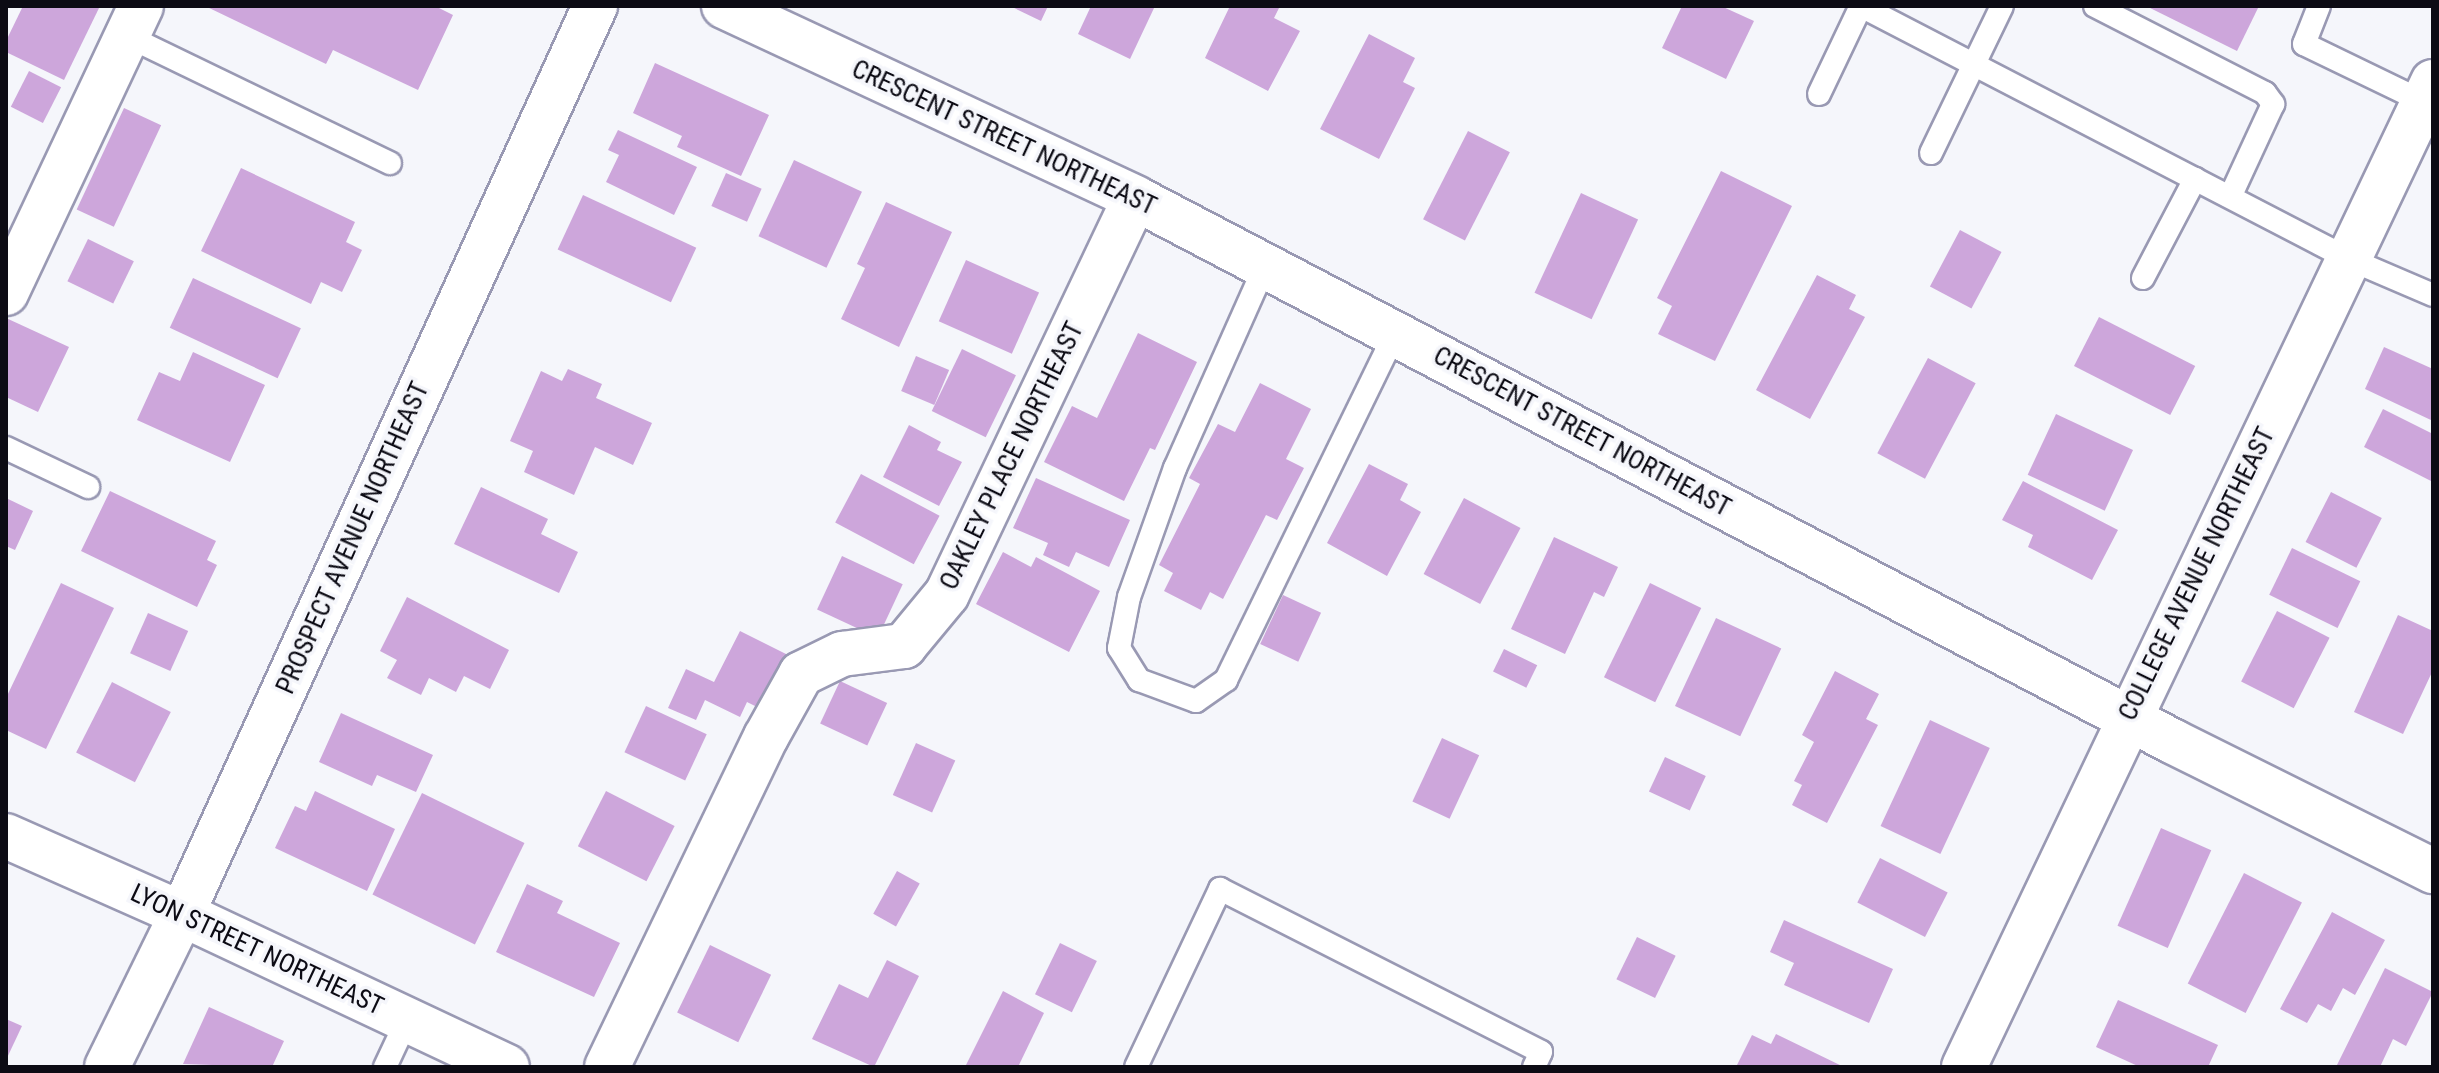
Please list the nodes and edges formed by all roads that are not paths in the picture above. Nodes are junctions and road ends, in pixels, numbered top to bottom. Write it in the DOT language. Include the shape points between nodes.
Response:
graph roads {
  1 [pos="595,6"];
  2 [pos="724,6"];
  3 [pos="1861,6"];
  4 [pos="2002,6"];
  5 [pos="2095,6"];
  6 [pos="2319,6"];
  7 [pos="134,21"];
  8 [pos="1974,64"];
  9 [pos="2428,92"];
  10 [pos="1819,94"];
  11 [pos="1931,153"];
  12 [pos="390,163"];
  13 [pos="2195,179"];
  14 [pos="2230,197"];
  15 [pos="1135,198"];
  16 [pos="2349,259"];
  17 [pos="1265,266"];
  18 [pos="2143,278"];
  19 [pos="6,293"];
  20 [pos="2433,295"];
  21 [pos="1395,334"];
  22 [pos="6,448"];
  23 [pos="88,487"];
  24 [pos="2128,718"];
  25 [pos="6,836"];
  26 [pos="2433,871"];
  27 [pos="182,914"];
  28 [pos="407,1020"];
  29 [pos="107,1067"];
  30 [pos="385,1067"];
  31 [pos="507,1067"];
  32 [pos="607,1067"];
  33 [pos="1136,1067"];
  34 [pos="1534,1067"];
  35 [pos="1964,1067"];
  1 -- 27 [label="street, PROSPECT AVENUE NORTHEAST"];
  2 -- 15 [label="street, CRESCENT STREET NORTHEAST"];
  3 -- 8 [label="lane"];
  3 -- 10 [label="lane"];
  4 -- 8 [label="lane"];
  5 -- 14 [label="lane" via="2265,93 2273,104"];
  6 -- 9 [label="lane" via="2304,44"];
  7 -- 12 [label="lane"];
  7 -- 19 [label="street"];
  8 -- 11 [label="lane"];
  8 -- 13 [label="lane"];
  9 -- 16 [label="street, COLLEGE AVENUE NORTHEAST"];
  13 -- 14 [label="lane"];
  13 -- 18 [label="lane"];
  14 -- 16 [label="lane"];
  15 -- 17 [label="street, CRESCENT STREET NORTHEAST"];
  15 -- 32 [label="street, OAKLEY PLACE NORTHEAST" via="947,594 904,646 842,654 801,674"];
  16 -- 20 [label="lane"];
  16 -- 24 [label="street, COLLEGE AVENUE NORTHEAST"];
  17 -- 21 [label="street, CRESCENT STREET NORTHEAST"];
  17 -- 21 [label="lane" via="1175,468 1129,597 1119,648 1139,680 1196,701 1226,680"];
  21 -- 24 [label="street, CRESCENT STREET NORTHEAST"];
  22 -- 23 [label="lane"];
  24 -- 26 [label="street, CRESCENT STREET NORTHEAST"];
  24 -- 35 [label="street, COLLEGE AVENUE NORTHEAST"];
  25 -- 27 [label="street, LYON STREET NORTHEAST"];
  27 -- 28 [label="street, LYON STREET NORTHEAST"];
  27 -- 29 [label="street, PROSPECT AVENUE NORTHEAST"];
  28 -- 30 [label="lane"];
  28 -- 31 [label="street, LYON STREET NORTHEAST"];
  33 -- 34 [label="lane" via="1220,889 1541,1052"];
}
